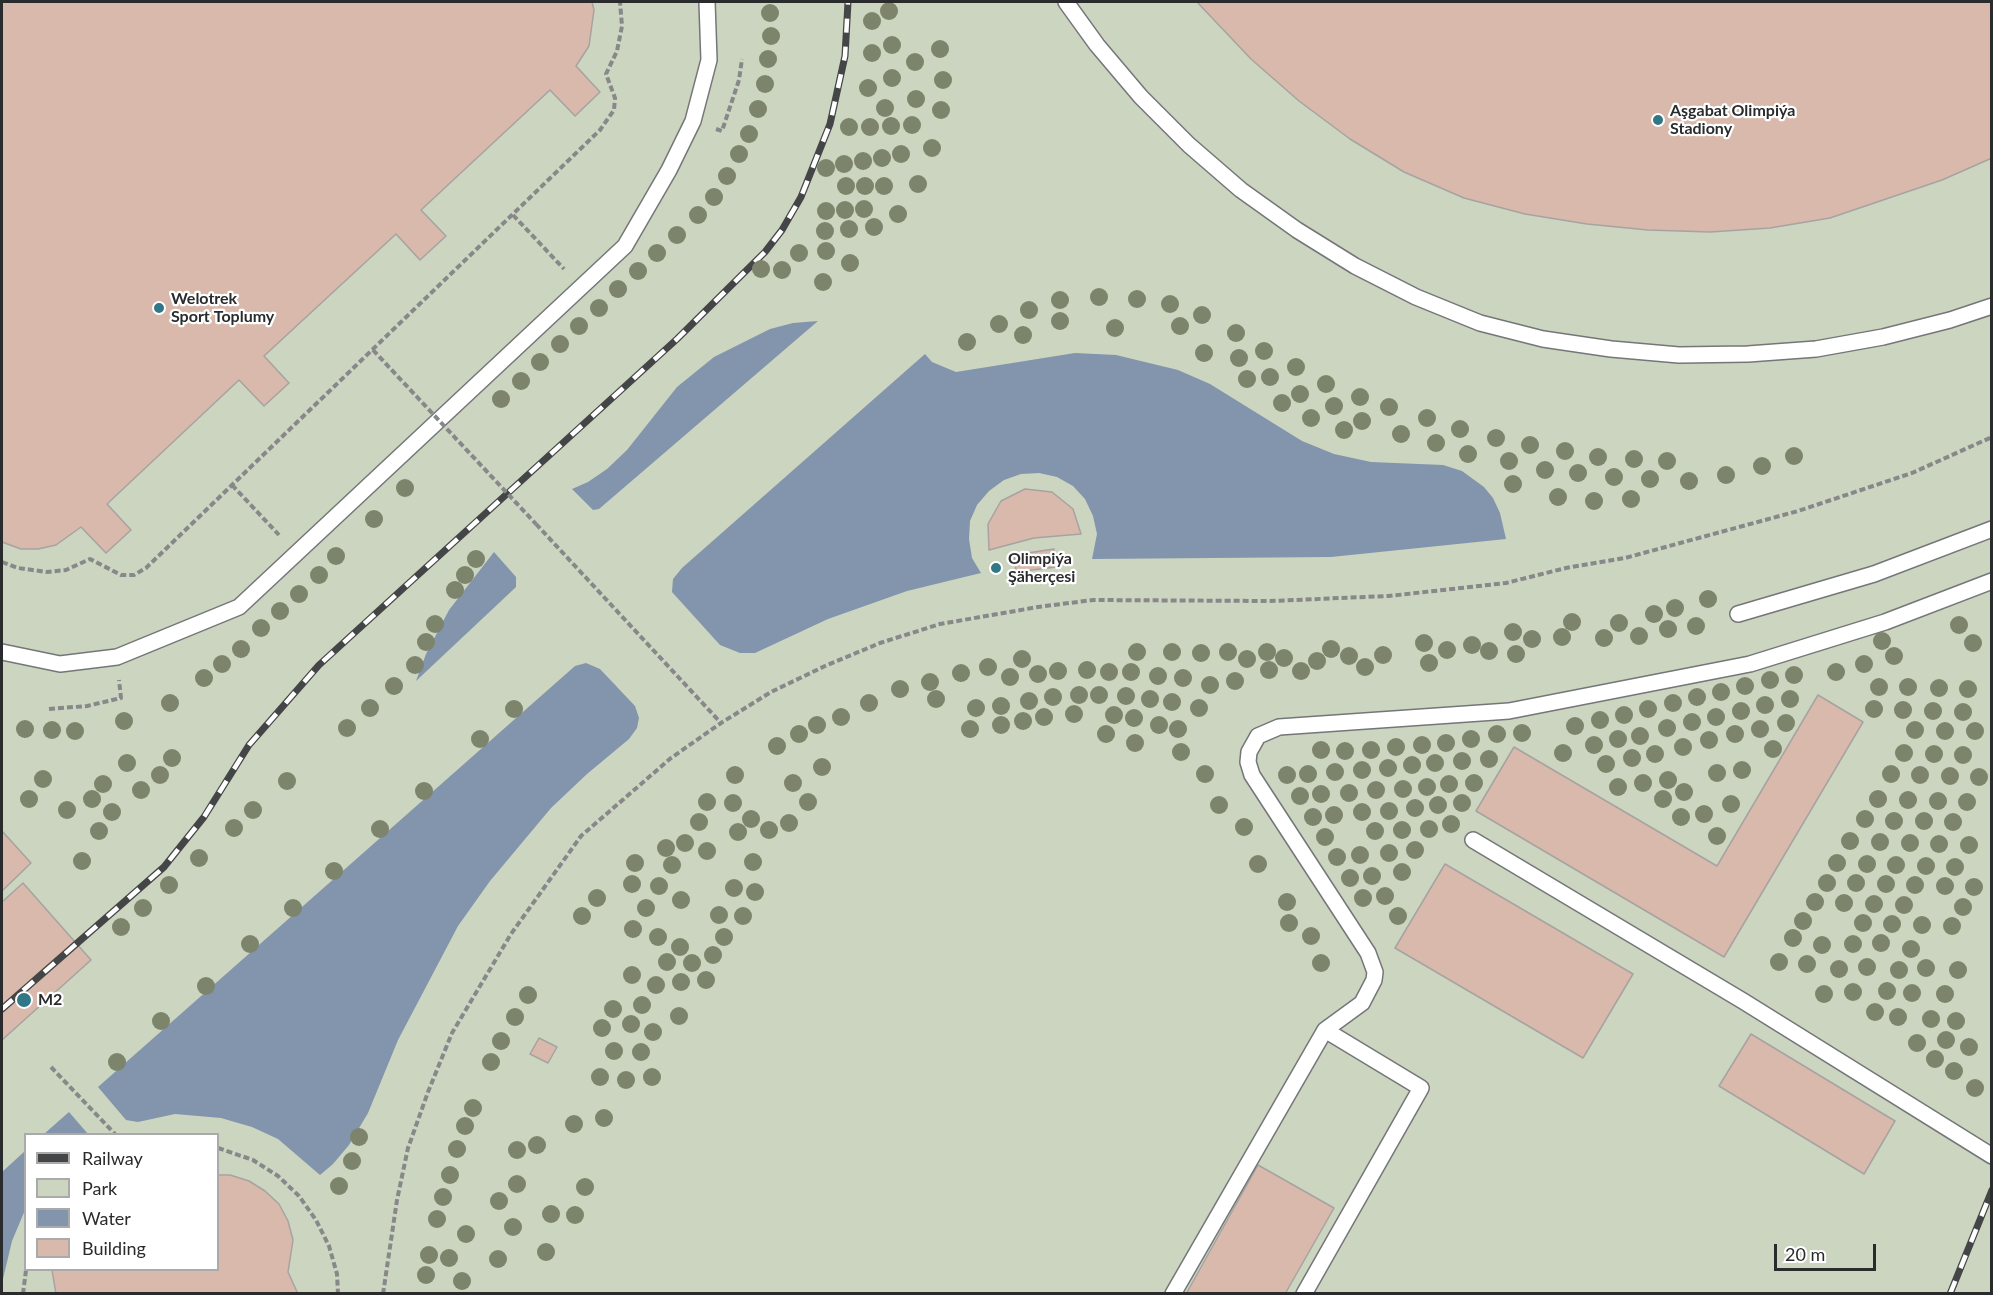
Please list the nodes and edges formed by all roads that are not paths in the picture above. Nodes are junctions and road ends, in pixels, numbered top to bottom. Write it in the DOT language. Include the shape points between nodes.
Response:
graph roads {
  1 [pos="707,2"];
  2 [pos="1066,2"];
  3 [pos="1992,306"];
  4 [pos="1992,530"];
  5 [pos="1992,581"];
  6 [pos="1738,614"];
  7 [pos="2,652"];
  8 [pos="1473,840"];
  9 [pos="1325,1030"];
  10 [pos="1992,1156"];
  11 [pos="1173,1293"];
  12 [pos="1304,1293"];
  1 -- 7 [label="lane" via="709,60 693,121 626,246 239,607 117,657 60,664"];
  2 -- 3 [label="lane" via="1141,97 1241,190 1355,266 1480,323 1543,339 1611,349 1679,355 1748,354 1816,349 1883,337"];
  4 -- 6 [label="lane" via="1874,574"];
  5 -- 9 [label="lane" via="1885,622 1750,664 1509,711 1279,727 1258,735 1249,752 1252,775 1368,952 1375,972 1362,1003"];
  8 -- 10 [label="lane"];
  9 -- 11 [label="lane"];
  9 -- 12 [label="lane" via="1421,1088"];
}
